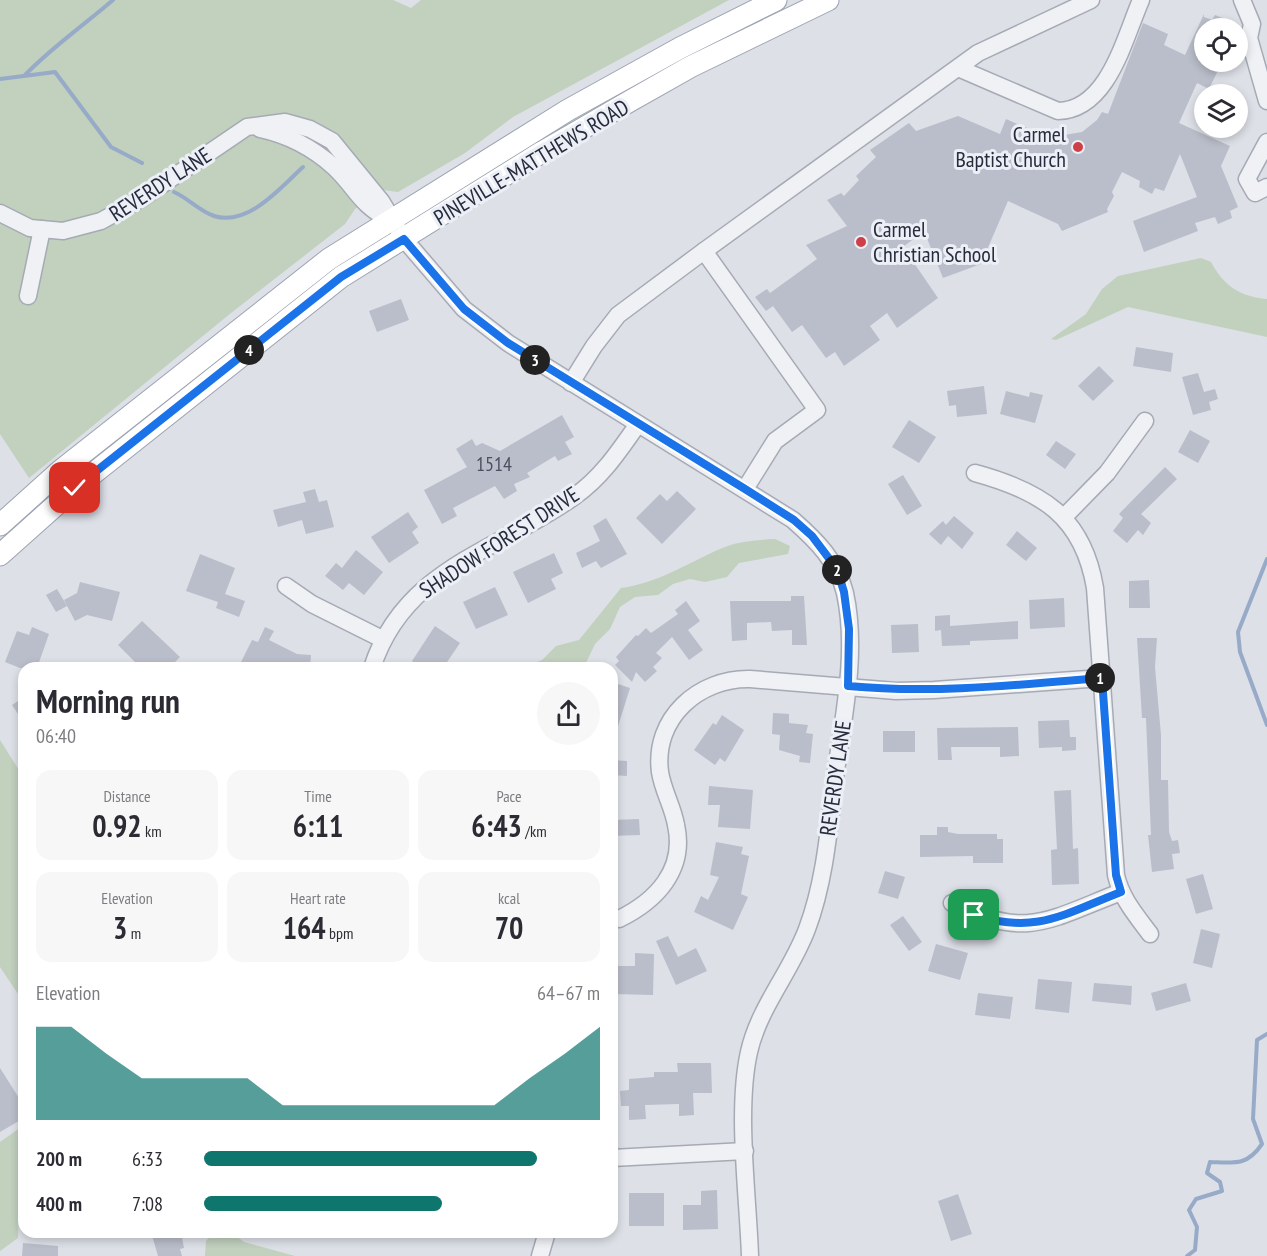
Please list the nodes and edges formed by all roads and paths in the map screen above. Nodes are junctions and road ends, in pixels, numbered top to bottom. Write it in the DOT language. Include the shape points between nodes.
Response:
graph roads {
  1 [pos="776,0"];
  2 [pos="828,0"];
  3 [pos="1091,0"];
  4 [pos="1141,0"];
  5 [pos="1242,0"];
  6 [pos="958,68"];
  7 [pos="1267,101"];
  8 [pos="1267,142"];
  9 [pos="1267,187"];
  10 [pos="0,213"];
  11 [pos="391,221"];
  12 [pos="42,229"];
  13 [pos="404,239"];
  14 [pos="704,251"];
  15 [pos="28,296"];
  16 [pos="572,383"];
  17 [pos="1144,422"];
  18 [pos="638,424"];
  19 [pos="975,473"];
  20 [pos="745,489"];
  21 [pos="1064,517"];
  22 [pos="0,525"];
  23 [pos="0,555"];
  24 [pos="286,586"];
  25 [pos="382,639"];
  26 [pos="374,662"];
  27 [pos="1102,678"];
  28 [pos="848,686"];
  29 [pos="1121,892"];
  30 [pos="952,903"];
  31 [pos="619,919"];
  32 [pos="1150,934"];
  33 [pos="745,1151"];
  34 [pos="618,1158"];
  35 [pos="545,1238"];
  36 [pos="540,1256"];
  37 [pos="750,1256"];
  1 -- 11 [label="main road, PINEVILLE-MATTHEWS ROAD" via="568,110"];
  2 -- 13 [label="main road, PINEVILLE-MATTHEWS ROAD" via="690,67 542,152"];
  3 -- 6 [label="street" via="978,53"];
  4 -- 6 [label="street" via="1104,86 1084,104 1067,111 1058,111"];
  5 -- 7 [label="street" via="1252,24 1249,38"];
  6 -- 14 [label="street"];
  8 -- 9 [label="street" via="1247,179 1255,193"];
  10 -- 12 [label="street, REVERDY LANE" via="30,228"];
  11 -- 12 [label="street, REVERDY LANE" via="381,201 332,141 285,122 247,127 144,197 101,221 63,231"];
  11 -- 13 [label="street, REVERDY LANE"];
  11 -- 22 [label="main road, PINEVILLE-MATTHEWS ROAD" via="328,259 60,471"];
  12 -- 15 [label="street"];
  13 -- 16 [label="street, REVERDY LANE" via="464,309 508,343"];
  13 -- 23 [label="main road, PINEVILLE-MATTHEWS ROAD" via="341,277 75,488"];
  14 -- 16 [label="street" via="618,315"];
  14 -- 20 [label="street" via="817,410 775,441"];
  16 -- 18 [label="street, REVERDY LANE"];
  17 -- 21 [label="street" via="1107,473"];
  18 -- 20 [label="street, REVERDY LANE"];
  18 -- 25 [label="street, SHADOW FOREST DRIVE" via="602,475 575,496 461,563 414,596"];
  19 -- 21 [label="street" via="1027,490"];
  20 -- 28 [label="street, REVERDY LANE" via="794,520 837,569 848,614"];
  21 -- 27 [label="street" via="1080,539 1093,576"];
  24 -- 25 [label="street" via="312,604"];
  25 -- 26 [label="street, SHADOW FOREST DRIVE"];
  27 -- 28 [label="street" via="934,690"];
  27 -- 29 [label="street" via="1116,875"];
  28 -- 31 [label="street" via="738,678 708,686 686,701 669,723 660,760 663,786 677,826 670,877 646,903"];
  28 -- 33 [label="street, REVERDY LANE" via="816,900 749,1052"];
  29 -- 30 [label="street" via="1030,924 999,923"];
  29 -- 32 [label="street"];
  33 -- 34 [label="street"];
  33 -- 37 [label="street, REVERDY LANE"];
  35 -- 36 [label="street"];
}
